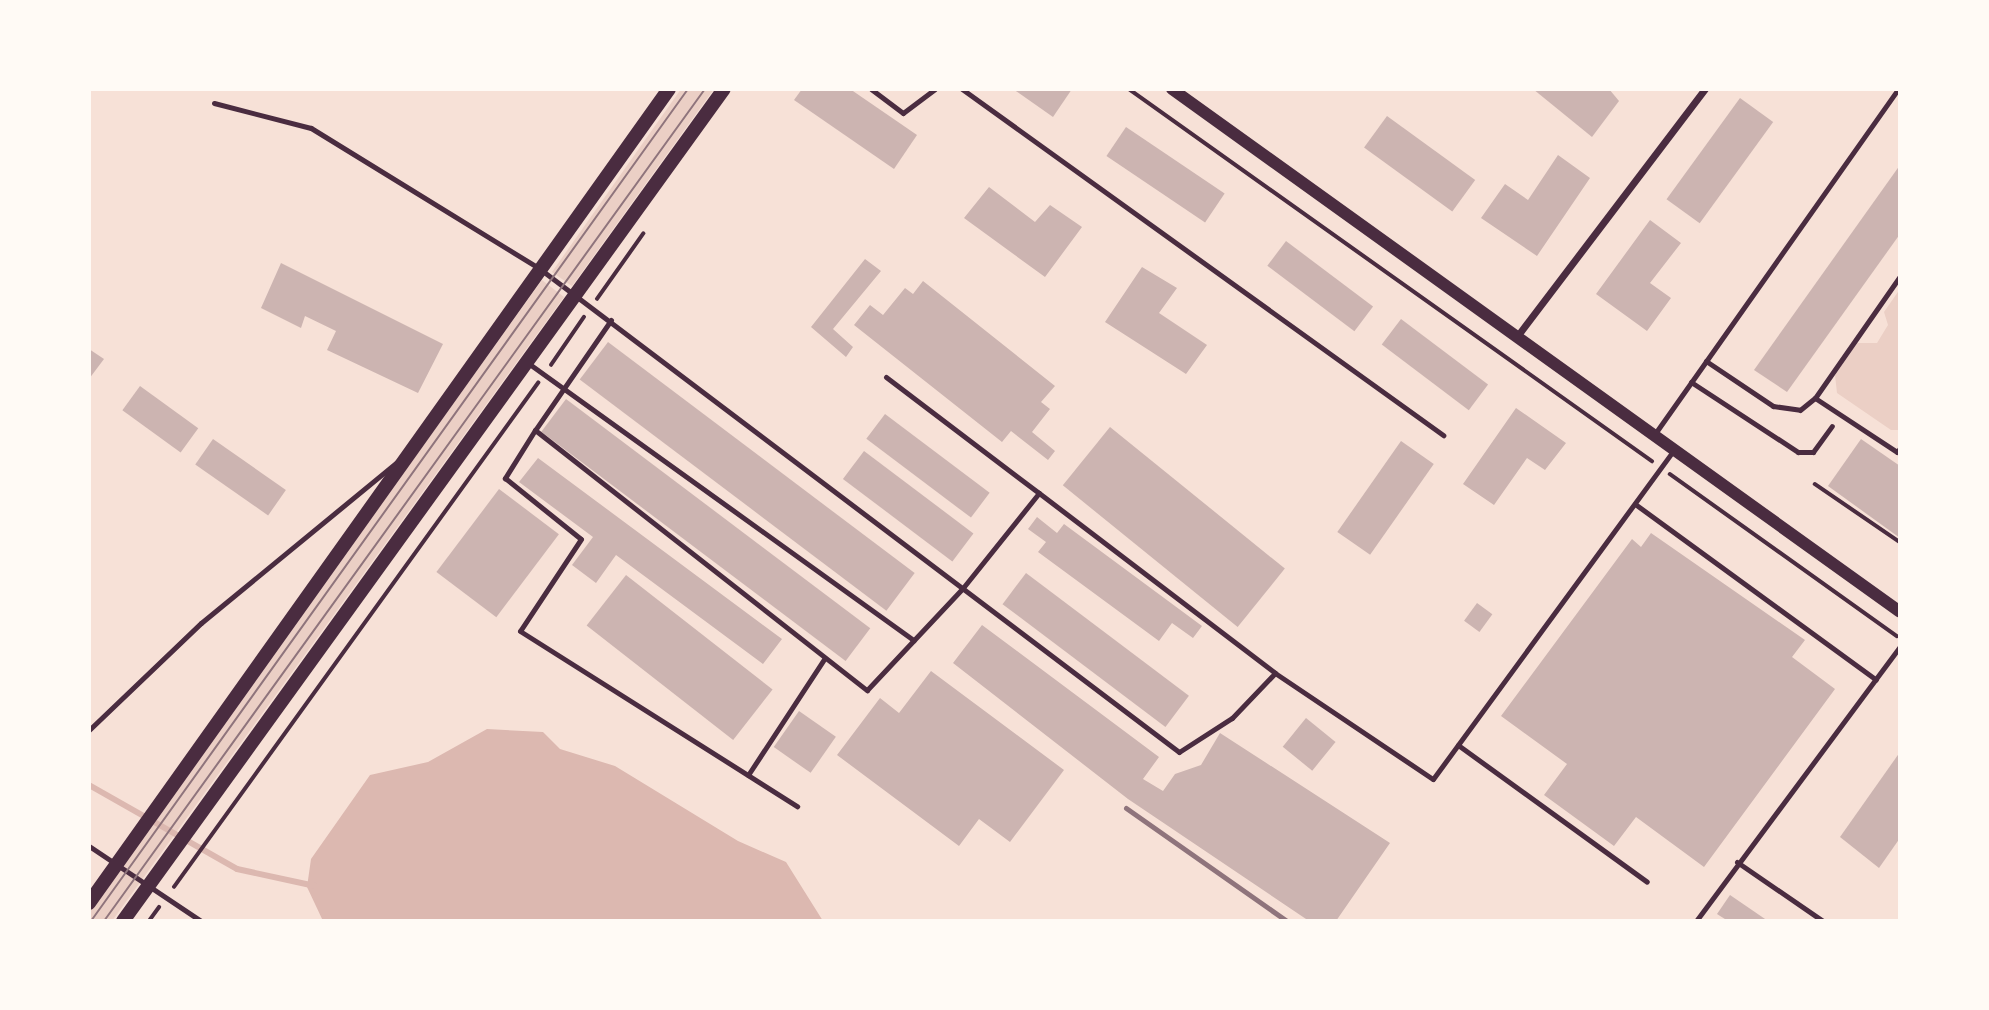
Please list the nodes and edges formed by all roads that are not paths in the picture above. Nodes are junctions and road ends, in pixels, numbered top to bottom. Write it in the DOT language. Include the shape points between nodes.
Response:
graph roads {
  1 [pos="669,89"];
  2 [pos="724,89"];
  3 [pos="871,89"];
  4 [pos="935,89"];
  5 [pos="962,89"];
  6 [pos="1172,89"];
  7 [pos="1705,89"];
  8 [pos="1898,89"];
  9 [pos="214,103"];
  10 [pos="540,269"];
  11 [pos="1900,276"];
  12 [pos="578,296"];
  13 [pos="611,320"];
  14 [pos="1518,335"];
  15 [pos="1706,361"];
  16 [pos="528,363"];
  17 [pos="886,377"];
  18 [pos="1691,382"];
  19 [pos="566,385"];
  20 [pos="1815,398"];
  21 [pos="1832,426"];
  22 [pos="535,430"];
  23 [pos="1443,435"];
  24 [pos="1654,435"];
  25 [pos="1900,448"];
  26 [pos="1674,450"];
  27 [pos="409,453"];
  28 [pos="1039,493"];
  29 [pos="1635,504"];
  30 [pos="962,589"];
  31 [pos="1900,612"];
  32 [pos="914,640"];
  33 [pos="1900,646"];
  34 [pos="825,658"];
  35 [pos="1275,673"];
  36 [pos="1876,680"];
  37 [pos="89,730"];
  38 [pos="1458,745"];
  39 [pos="748,775"];
  40 [pos="797,806"];
  41 [pos="89,846"];
  42 [pos="1737,862"];
  43 [pos="1647,882"];
  44 [pos="89,903"];
  45 [pos="1700,920"];
  46 [pos="123,921"];
  47 [pos="201,921"];
  48 [pos="1822,921"];
  1 -- 10 [label="main road"];
  2 -- 12 [label="main road"];
  3 -- 4 [label="lane" via="903,113"];
  5 -- 23 [label="lane"];
  6 -- 14 [label="street"];
  7 -- 14 [label="street"];
  8 -- 15 [label="lane"];
  9 -- 10 [label="lane" via="311,128"];
  10 -- 12 [label="lane"];
  10 -- 27 [label="main road"];
  11 -- 20 [label="lane"];
  12 -- 13 [label="lane"];
  12 -- 16 [label="main road"];
  13 -- 19 [label="lane"];
  13 -- 30 [label="lane"];
  14 -- 24 [label="street"];
  15 -- 18 [label="lane"];
  15 -- 20 [label="lane" via="1783,410 1800,410"];
  16 -- 19 [label="lane"];
  16 -- 46 [label="main road"];
  17 -- 28 [label="lane"];
  18 -- 21 [label="lane" via="1798,452 1813,452"];
  18 -- 24 [label="lane"];
  19 -- 22 [label="lane"];
  19 -- 32 [label="lane"];
  20 -- 25 [label="lane" via="1897,452"];
  22 -- 34 [label="lane"];
  22 -- 39 [label="lane" via="505,478 581,539 520,631"];
  24 -- 26 [label="street"];
  26 -- 29 [label="lane"];
  26 -- 31 [label="street"];
  27 -- 37 [label="lane" via="201,623"];
  27 -- 44 [label="main road"];
  28 -- 30 [label="lane"];
  28 -- 35 [label="lane"];
  29 -- 36 [label="lane"];
  29 -- 38 [label="lane"];
  30 -- 32 [label="lane"];
  30 -- 35 [label="lane" via="1179,752 1232,718"];
  32 -- 34 [label="lane" via="867,690"];
  33 -- 36 [label="lane"];
  34 -- 39 [label="lane"];
  35 -- 38 [label="lane" via="1433,779"];
  36 -- 42 [label="lane"];
  38 -- 43 [label="lane"];
  39 -- 40 [label="lane"];
  41 -- 47 [label="lane"];
  42 -- 45 [label="lane"];
  42 -- 48 [label="lane"];
}
